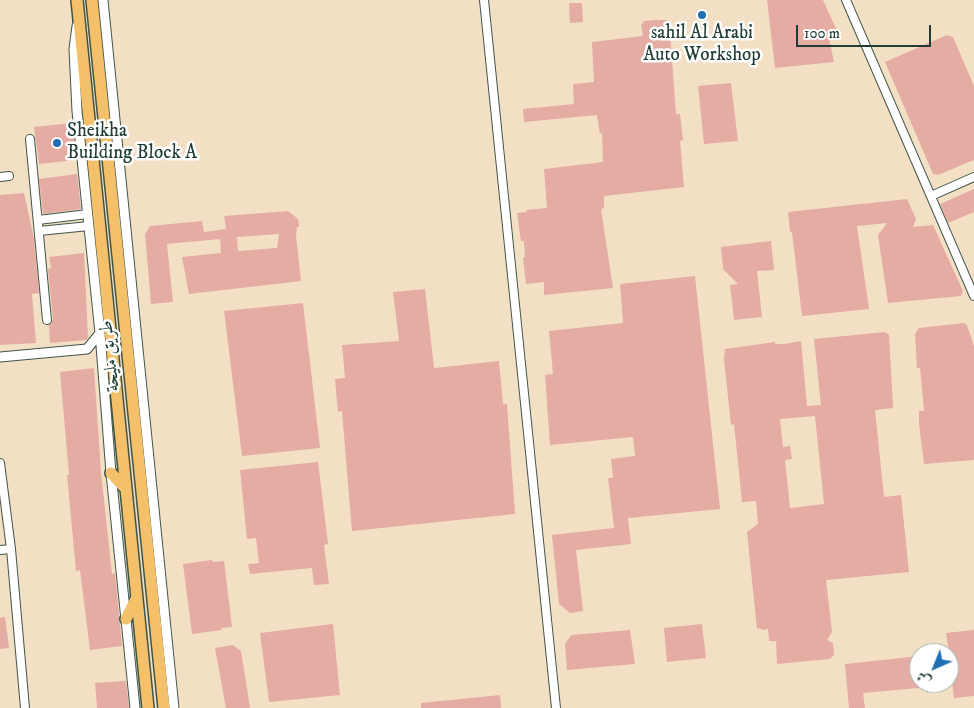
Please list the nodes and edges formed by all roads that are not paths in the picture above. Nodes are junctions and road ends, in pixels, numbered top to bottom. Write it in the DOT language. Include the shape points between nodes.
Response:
graph roads {
  1 [pos="77,0"];
  2 [pos="92,0"];
  3 [pos="103,0"];
  4 [pos="484,0"];
  5 [pos="846,0"];
  6 [pos="79,22"];
  7 [pos="30,139"];
  8 [pos="9,176"];
  9 [pos="0,177"];
  10 [pos="974,178"];
  11 [pos="931,196"];
  12 [pos="88,214"];
  13 [pos="38,220"];
  14 [pos="89,226"];
  15 [pos="39,231"];
  16 [pos="974,296"];
  17 [pos="134,310"];
  18 [pos="47,320"];
  19 [pos="126,324"];
  20 [pos="100,333"];
  21 [pos="87,349"];
  22 [pos="0,357"];
  23 [pos="102,362"];
  24 [pos="0,463"];
  25 [pos="111,473"];
  26 [pos="124,487"];
  27 [pos="11,549"];
  28 [pos="0,550"];
  29 [pos="136,599"];
  30 [pos="126,619"];
  31 [pos="25,708"];
  32 [pos="135,708"];
  33 [pos="148,708"];
  34 [pos="164,708"];
  35 [pos="174,708"];
  36 [pos="556,708"];
  1 -- 6 [label="main road, طريق مليحة"];
  2 -- 19 [label="main road, طريق مليحة"];
  3 -- 17 [label="street"];
  4 -- 36 [label="street"];
  5 -- 11 [label="street"];
  6 -- 12 [label="street" via="74,49"];
  6 -- 26 [label="main road, طريق مليحة"];
  7 -- 13 [label="street"];
  8 -- 9 [label="street"];
  10 -- 11 [label="street"];
  11 -- 16 [label="street"];
  12 -- 13 [label="street"];
  12 -- 14 [label="street"];
  13 -- 15 [label="street"];
  14 -- 15 [label="street"];
  14 -- 20 [label="street"];
  15 -- 18 [label="street"];
  17 -- 19 [label="main road"];
  17 -- 35 [label="street"];
  19 -- 34 [label="main road, طريق مليحة"];
  20 -- 21 [label="street"];
  20 -- 23 [label="street"];
  21 -- 22 [label="street"];
  21 -- 23 [label="street"];
  23 -- 25 [label="street"];
  24 -- 27 [label="street"];
  25 -- 26 [label="main road"];
  25 -- 30 [label="street"];
  26 -- 29 [label="main road, طريق مليحة"];
  27 -- 28 [label="street"];
  27 -- 31 [label="street"];
  29 -- 30 [label="main road"];
  29 -- 33 [label="main road, طريق مليحة"];
  30 -- 32 [label="street"];
}
